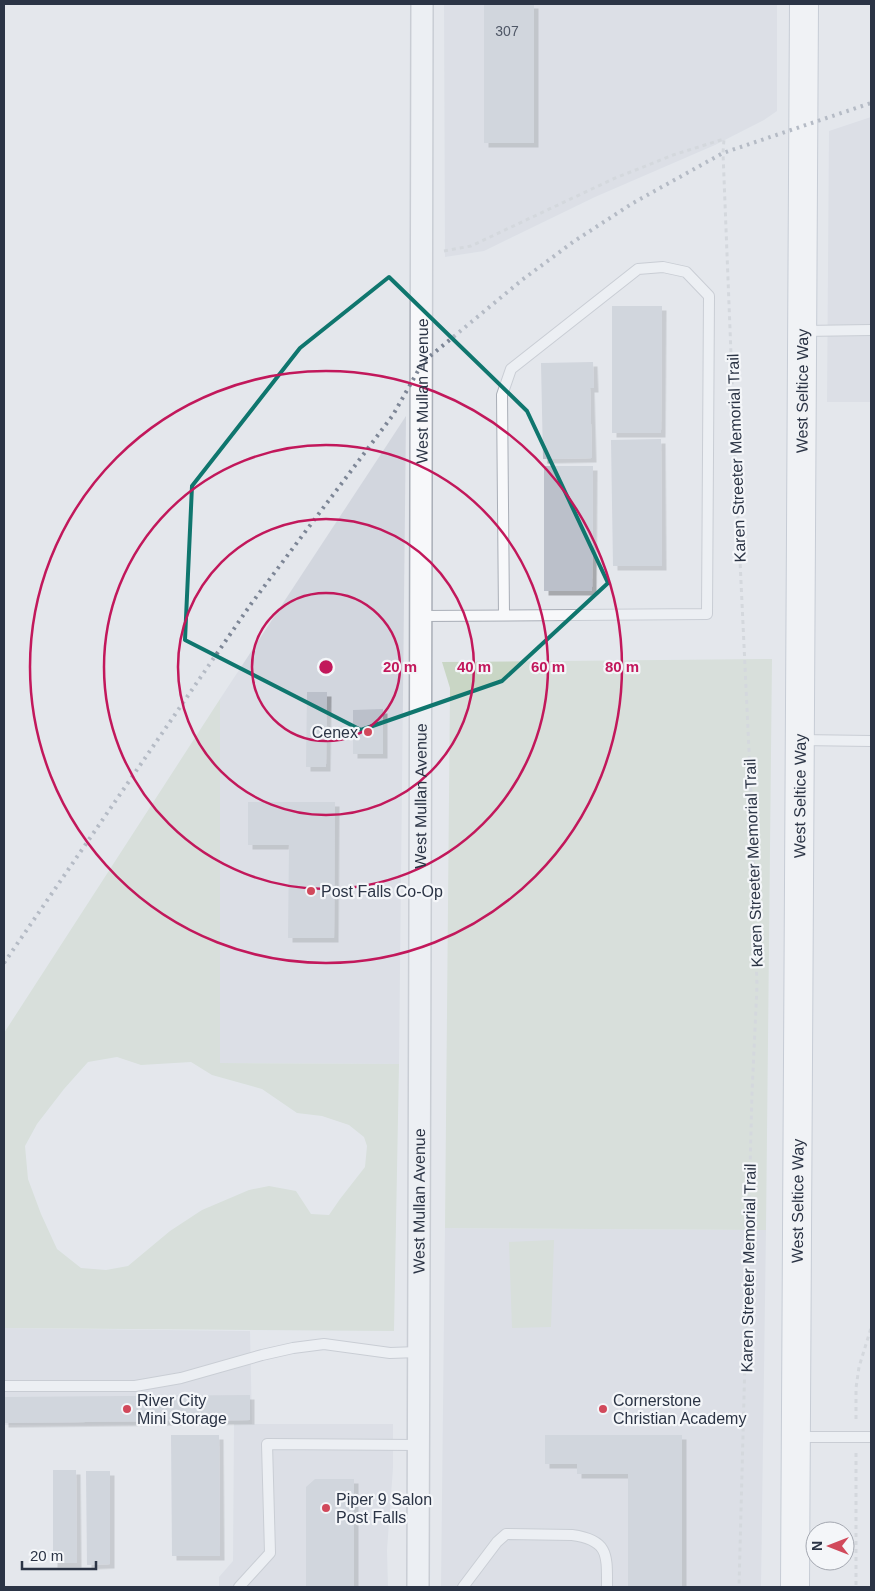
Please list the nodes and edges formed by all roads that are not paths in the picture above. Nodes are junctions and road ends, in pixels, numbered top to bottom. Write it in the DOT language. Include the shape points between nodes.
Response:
graph roads {
  1 [pos="422,4"];
  2 [pos="804,4"];
  3 [pos="871,330"];
  4 [pos="802,331"];
  5 [pos="504,615"];
  6 [pos="422,616"];
  7 [pos="800,740"];
  8 [pos="871,741"];
  9 [pos="418,1352"];
  10 [pos="4,1386"];
  11 [pos="797,1437"];
  12 [pos="871,1437"];
  13 [pos="418,1445"];
  14 [pos="239,1587"];
  15 [pos="418,1587"];
  16 [pos="463,1587"];
  17 [pos="607,1587"];
  18 [pos="795,1587"];
  1 -- 6 [label="street, West Mullan Avenue"];
  2 -- 4 [label="main road, West Seltice Way"];
  3 -- 4 [label="lane"];
  4 -- 7 [label="main road, West Seltice Way"];
  5 -- 5 [label="lane" via="707,614 708,296 686,272 663,267 638,269 511,369 502,395"];
  5 -- 6 [label="lane"];
  6 -- 9 [label="street, West Mullan Avenue"];
  7 -- 8 [label="lane"];
  7 -- 11 [label="main road, West Seltice Way"];
  9 -- 10 [label="lane" via="390,1353 324,1344 293,1348 181,1378 135,1386"];
  9 -- 13 [label="street, West Mullan Avenue"];
  11 -- 12 [label="lane"];
  11 -- 18 [label="main road, West Seltice Way"];
  13 -- 14 [label="lane" via="267,1444 270,1553"];
  13 -- 15 [label="street, West Mullan Avenue"];
  16 -- 17 [label="lane" via="506,1534 572,1535 592,1541 607,1556"];
}
